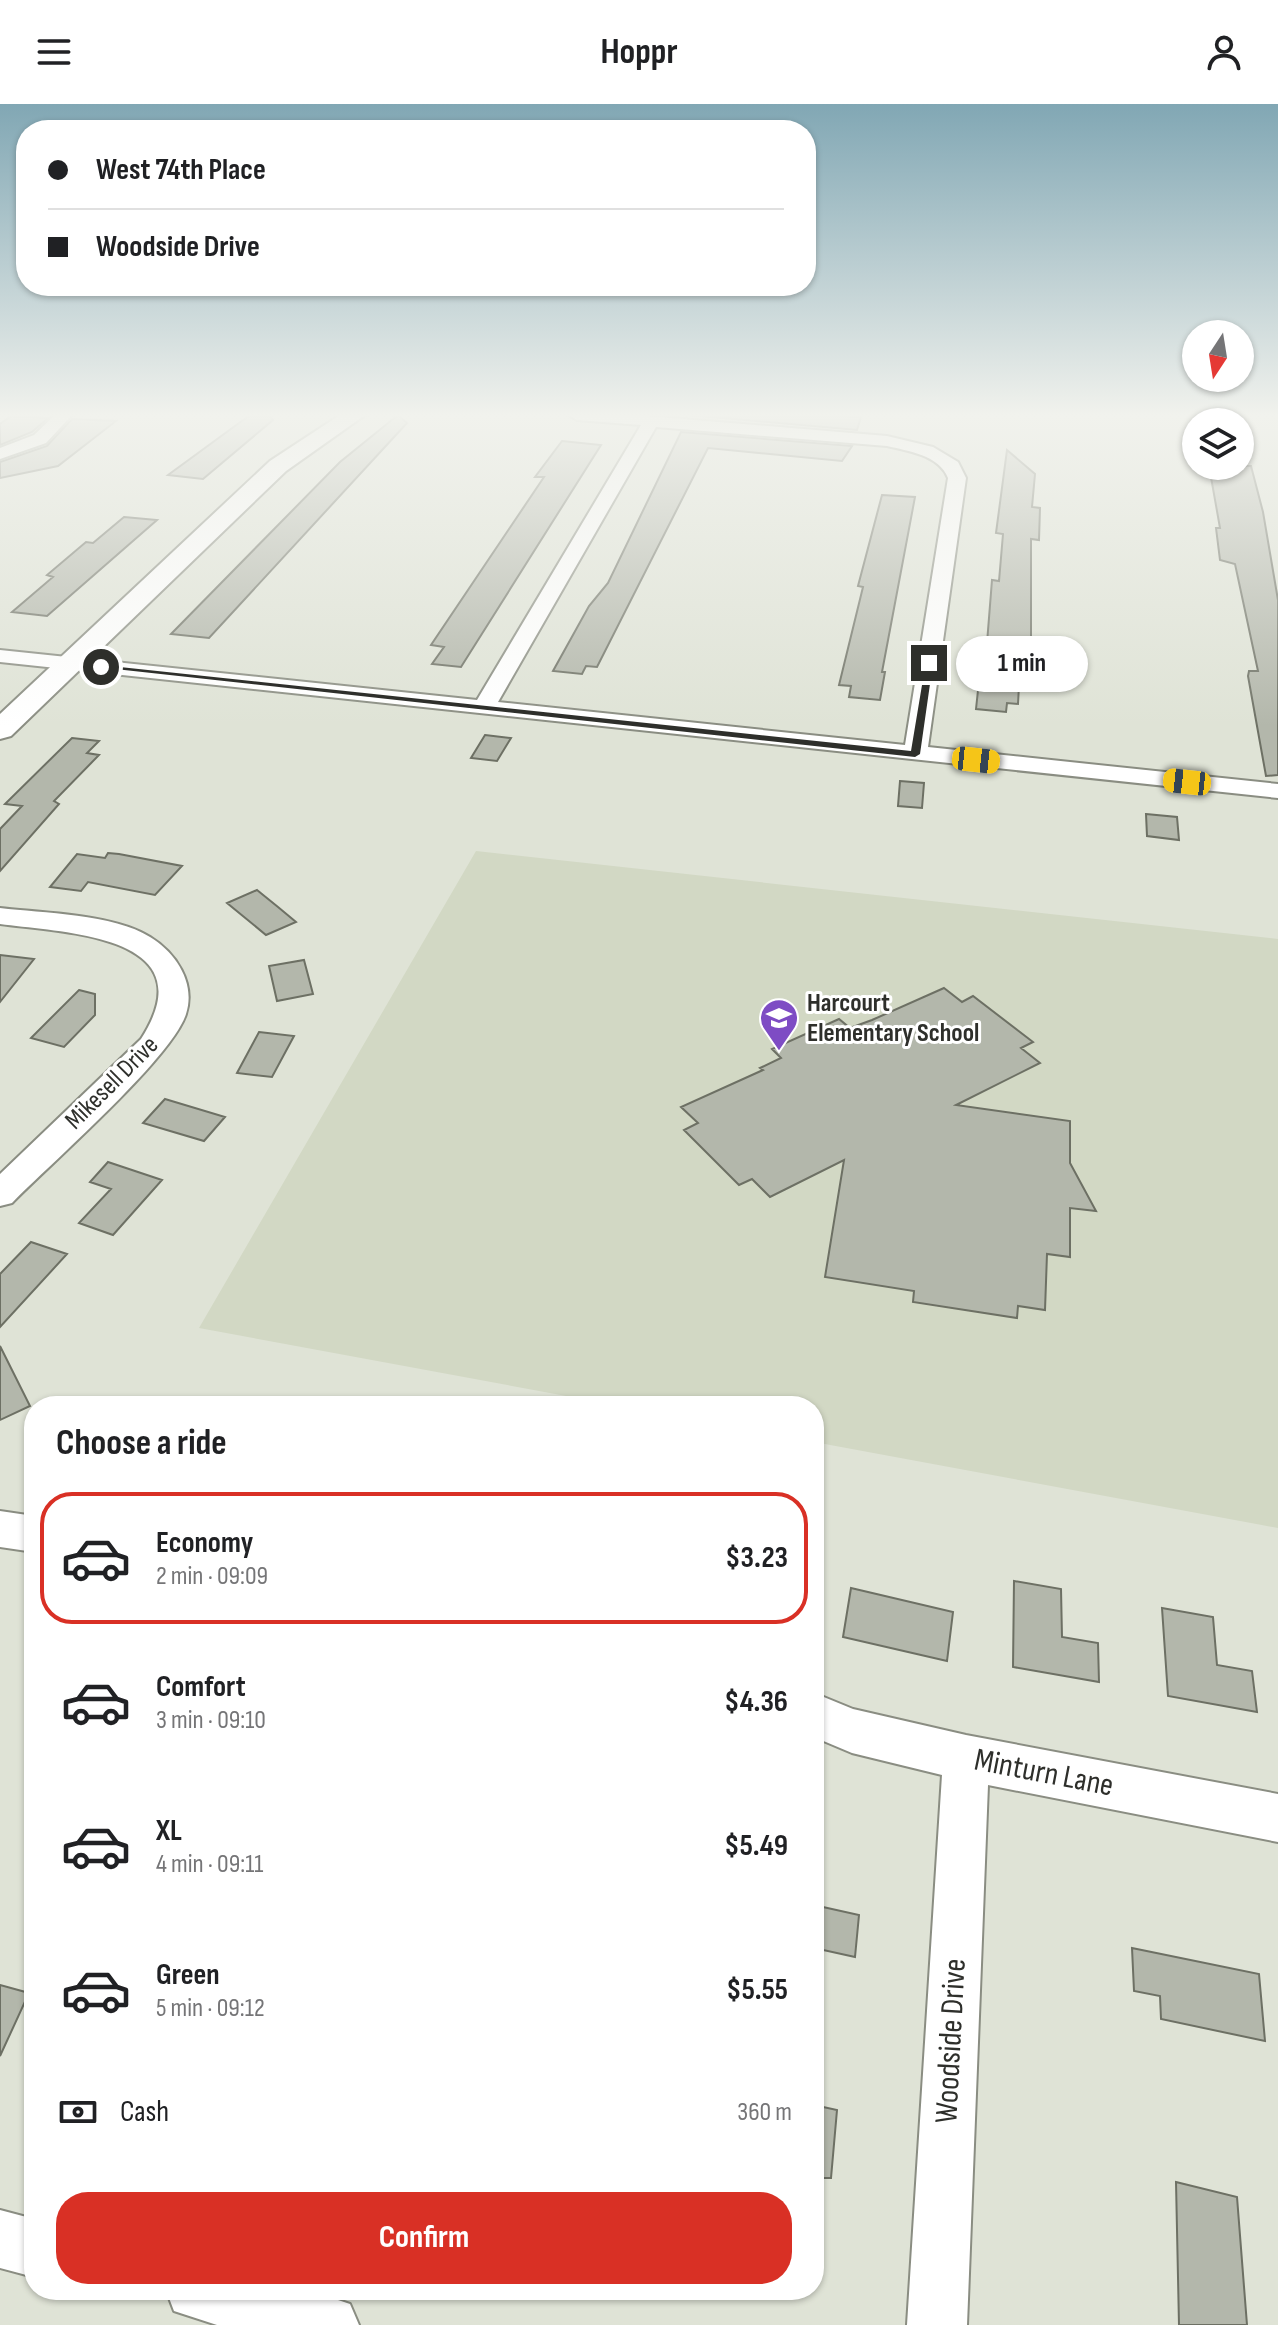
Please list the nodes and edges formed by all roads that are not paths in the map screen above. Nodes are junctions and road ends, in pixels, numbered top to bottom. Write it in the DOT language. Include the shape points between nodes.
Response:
graph roads {
  1 [pos="222,519"];
  2 [pos="594,519"];
  3 [pos="951,519"];
  4 [pos="0,656"];
  5 [pos="69,664"];
  6 [pos="483,708"];
  7 [pos="0,730"];
  8 [pos="915,754"];
  9 [pos="1278,791"];
  10 [pos="0,916"];
  11 [pos="0,1194"];
  12 [pos="0,1529"];
  13 [pos="24,1533"];
  14 [pos="824,1719"];
  15 [pos="966,1758"];
  16 [pos="1278,1818"];
  17 [pos="0,2239"];
  18 [pos="24,2245"];
  19 [pos="233,2300"];
  20 [pos="329,2325"];
  21 [pos="937,2325"];
  1 -- 5 [label="street"];
  2 -- 6 [label="street"];
  3 -- 8 [label="street"];
  4 -- 5 [label="street"];
  5 -- 6 [label="street"];
  5 -- 7 [label="street"];
  6 -- 8 [label="street"];
  8 -- 9 [label="street"];
  10 -- 11 [label="street, Mikesell Drive" via="113,933 147,947 168,968 175,995 171,1016 152,1046"];
  12 -- 13 [label="street"];
  14 -- 15 [label="street, Minturn Lane"];
  15 -- 16 [label="street, Minturn Lane"];
  15 -- 21 [label="street, Woodside Drive"];
  17 -- 18 [label="street"];
  19 -- 20 [label="street"];
}
